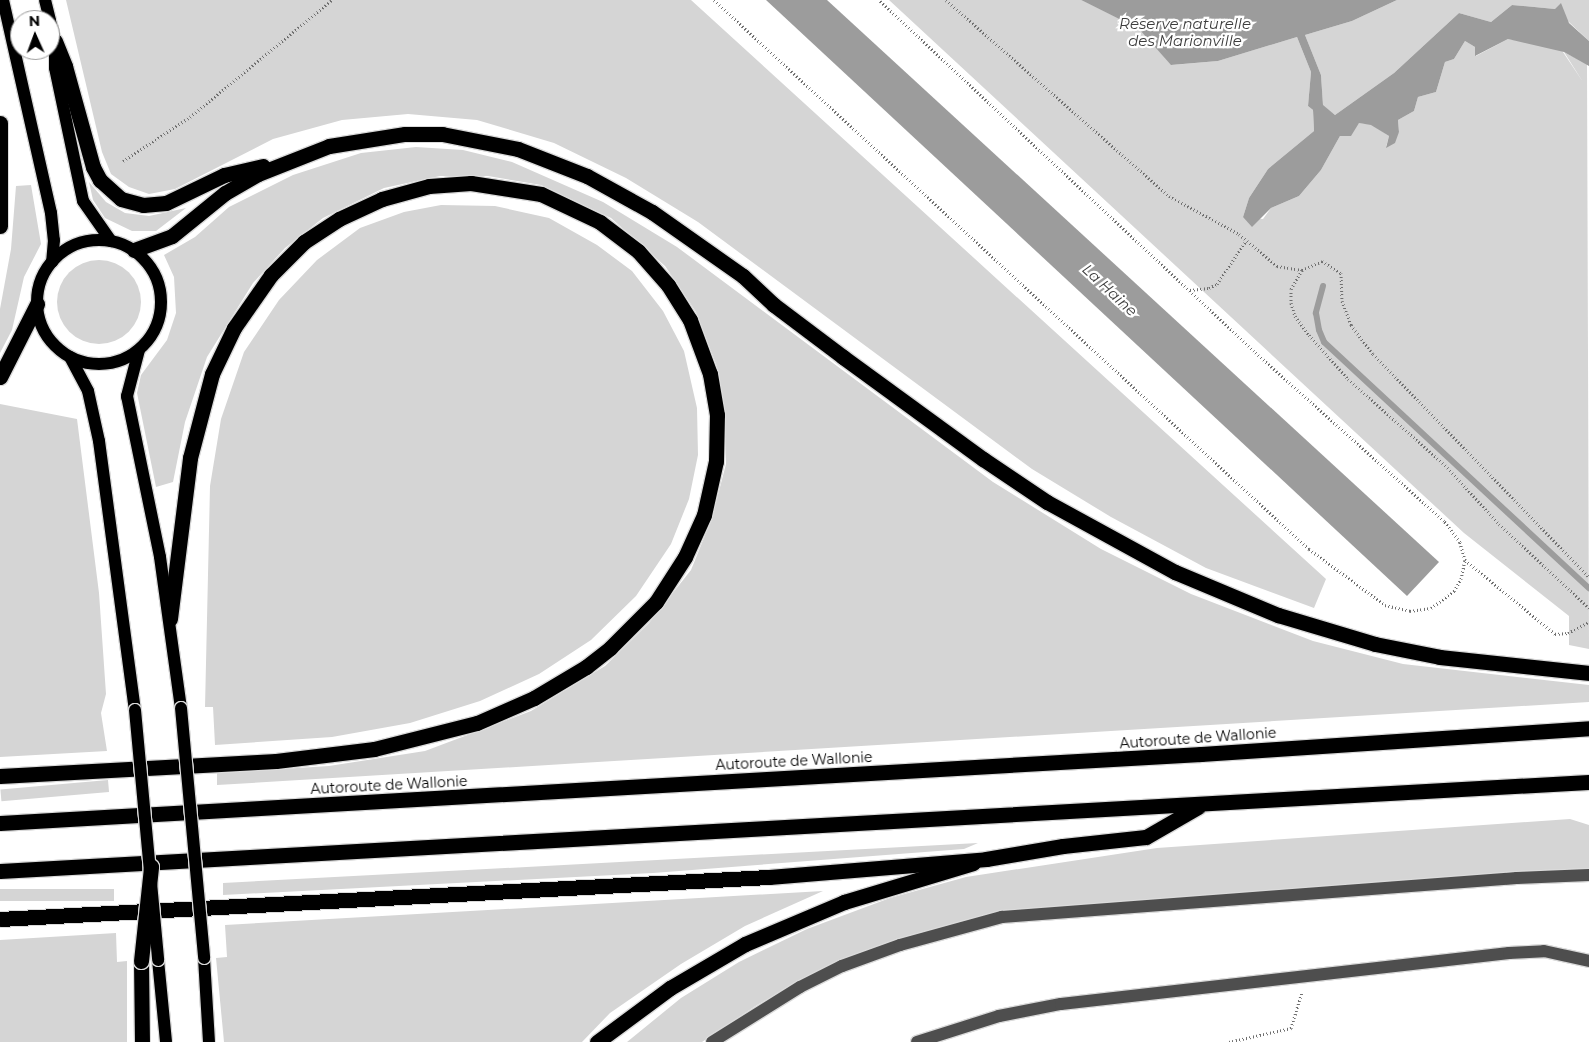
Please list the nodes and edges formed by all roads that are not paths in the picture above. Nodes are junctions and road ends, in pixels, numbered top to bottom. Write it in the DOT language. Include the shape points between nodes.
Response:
graph roads {
  1 [pos="3,0"];
  2 [pos="60,54"];
  3 [pos="55,60"];
  4 [pos="0,124"];
  5 [pos="293,159"];
  6 [pos="0,226"];
  7 [pos="112,241"];
  8 [pos="134,250"];
  9 [pos="52,262"];
  10 [pos="37,304"];
  11 [pos="139,350"];
  12 [pos="70,357"];
  13 [pos="0,377"];
  14 [pos="170,619"];
  15 [pos="1589,673"];
  16 [pos="1589,728"];
  17 [pos="0,776"];
  18 [pos="1589,782"];
  19 [pos="1201,805"];
  20 [pos="0,823"];
  21 [pos="986,859"];
  22 [pos="151,867"];
  23 [pos="0,871"];
  24 [pos="1589,875"];
  25 [pos="0,919"];
  26 [pos="1589,961"];
  27 [pos="142,1042"];
  28 [pos="166,1042"];
  29 [pos="209,1042"];
  30 [pos="596,1042"];
  31 [pos="712,1042"];
  32 [pos="917,1042"];
  1 -- 9 [label="main road" via="51,213"];
  2 -- 5 [label="highway" via="93,167 100,180 121,199 143,205 166,203 224,175"];
  3 -- 7 [label="main road" via="83,201"];
  4 -- 6 [label="highway"];
  5 -- 8 [label="highway" via="233,188 172,236"];
  5 -- 15 [label="highway" via="347,142 405,134 481,140 553,161 620,193 683,233 850,363 1047,502 1175,572 1278,616 1375,644 1440,657"];
  7 -- 8 [label="main road"];
  7 -- 9 [label="main road" via="82,242"];
  8 -- 11 [label="main road" via="154,273 162,303 154,332"];
  9 -- 10 [label="main road" via="40,283"];
  10 -- 12 [label="main road" via="43,330 52,344"];
  10 -- 13 [label="highway"];
  11 -- 12 [label="main road" via="106,364 90,364"];
  11 -- 14 [label="main road" via="128,396"];
  12 -- 22 [label="main road, bridge" via="88,391 99,442 135,710"];
  14 -- 17 [label="highway" via="190,458 212,374 234,328 271,275 304,242 339,219 382,199 436,186 484,184 540,194 600,222 638,251 668,285 690,320 707,364 717,415 716,461 704,515 685,558 656,602 586,667 534,698 477,723 374,749 276,761"];
  14 -- 29 [label="main road, bridge" via="181,708"];
  16 -- 20 [label="highway, Autoroute de Wallonie" via="1191,755"];
  18 -- 19 [label="highway"];
  19 -- 21 [label="highway" via="1146,837"];
  19 -- 23 [label="highway"];
  21 -- 25 [label="highway" via="769,877"];
  21 -- 30 [label="highway" via="852,900 786,925 670,988"];
  22 -- 27 [label="highway, bridge" via="141,960"];
  22 -- 28 [label="main road, bridge"];
  24 -- 31 [label="street" via="1002,917 900,945 842,966 800,987"];
  26 -- 32 [label="street" via="1544,951 1061,1004 999,1016"];
}
